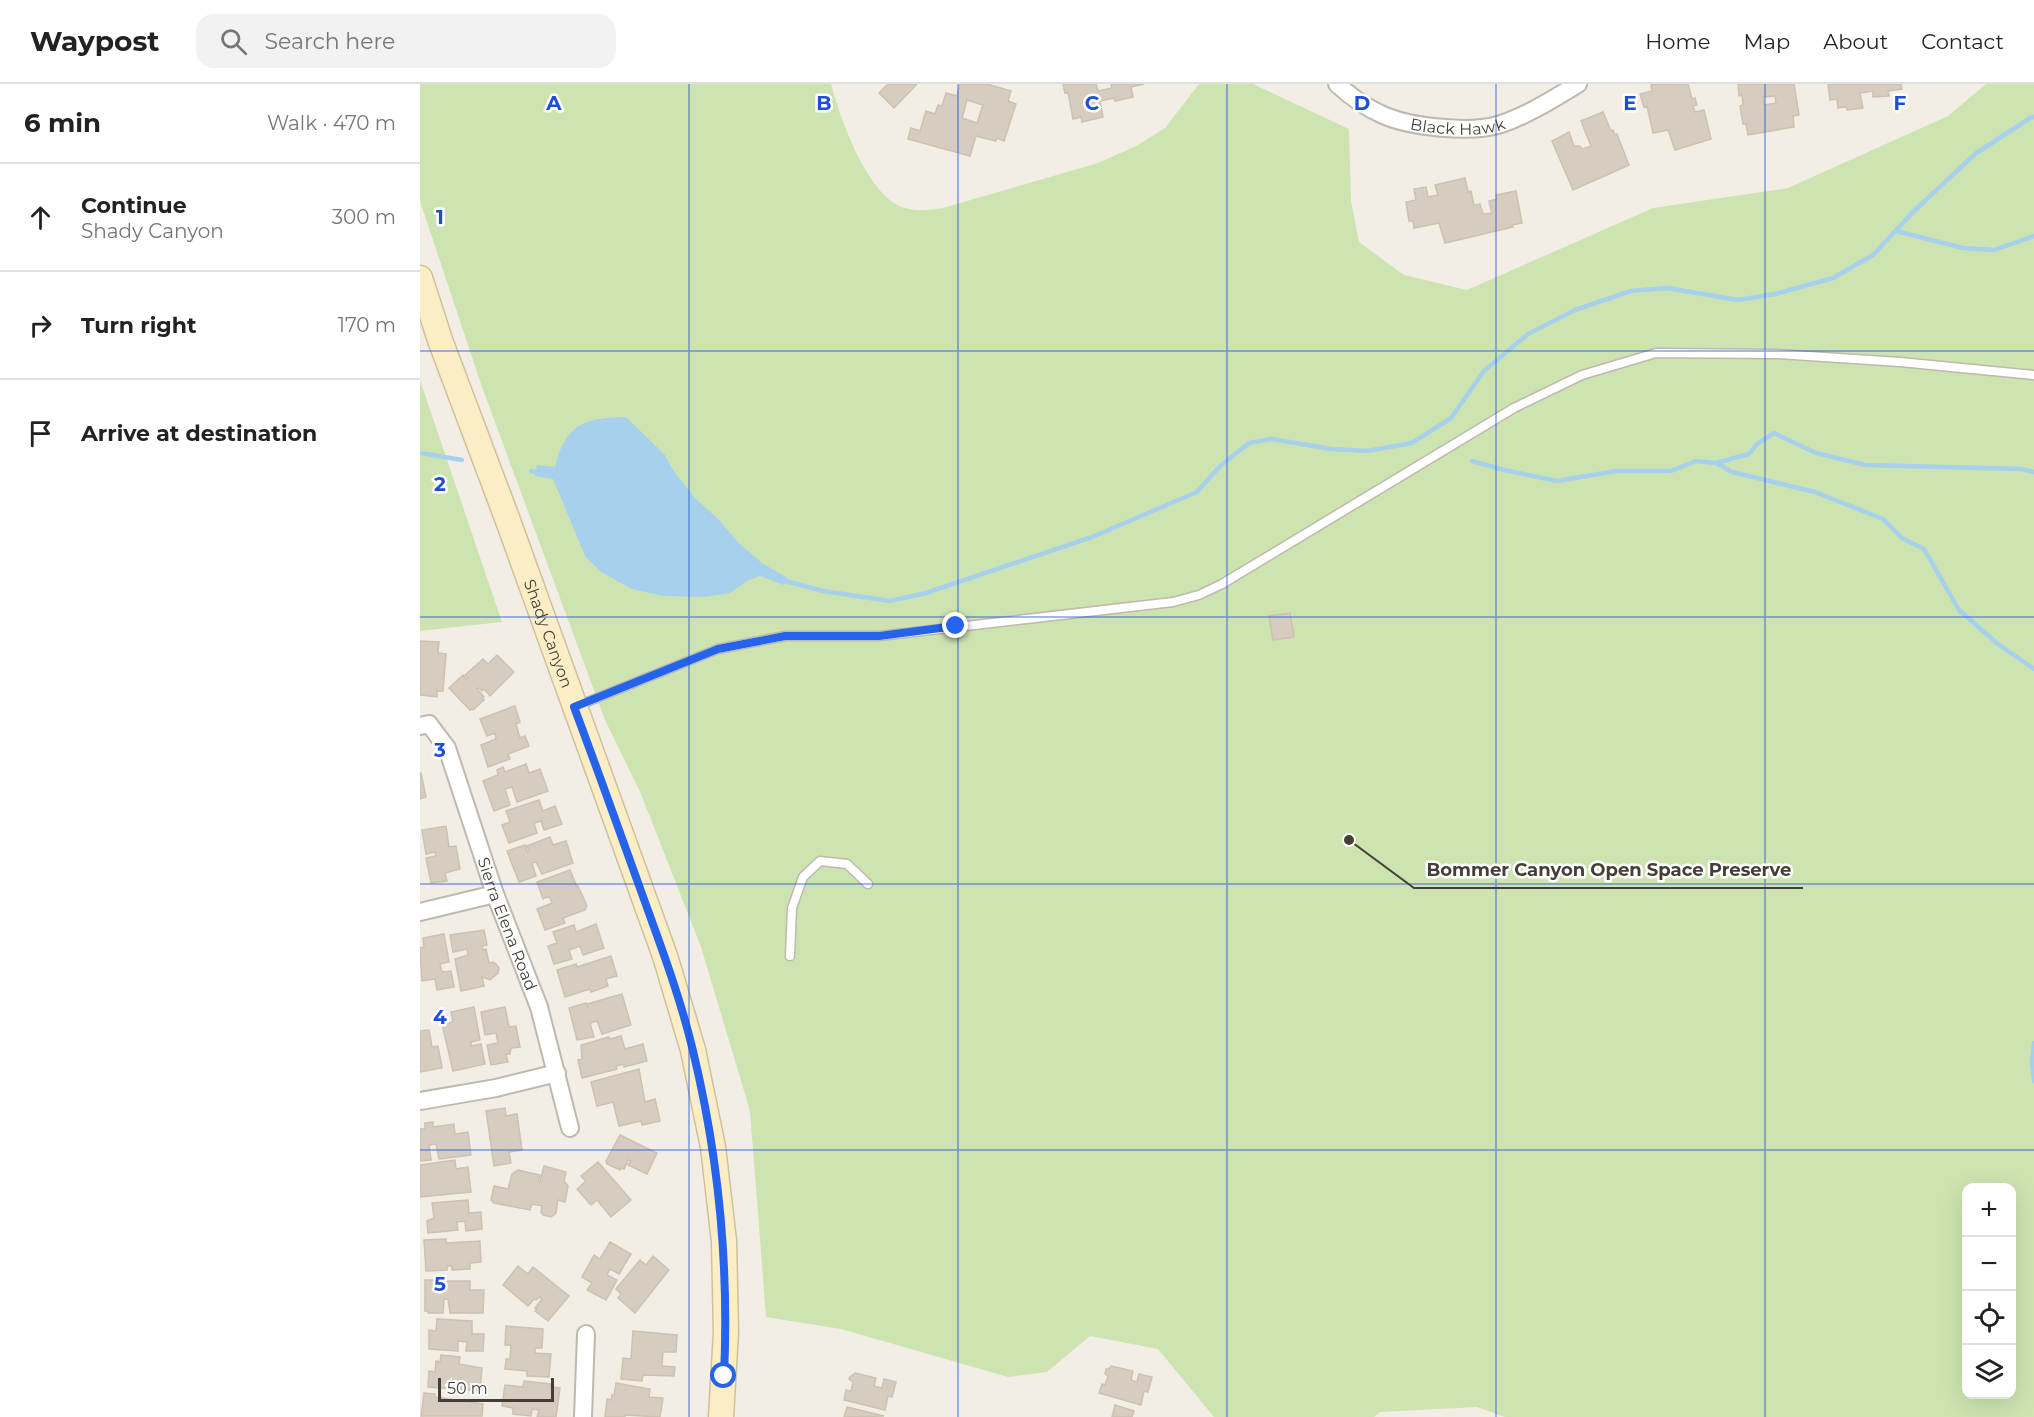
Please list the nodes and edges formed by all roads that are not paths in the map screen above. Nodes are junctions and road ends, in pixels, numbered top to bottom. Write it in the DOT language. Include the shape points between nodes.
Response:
graph roads {
  1 [pos="1337,84"];
  2 [pos="1578,84"];
  3 [pos="420,278"];
  4 [pos="2034,375"];
  5 [pos="574,707"];
  6 [pos="424,725"];
  7 [pos="867,884"];
  8 [pos="495,894"];
  9 [pos="420,912"];
  10 [pos="790,956"];
  11 [pos="557,1072"];
  12 [pos="420,1101"];
  13 [pos="570,1128"];
  14 [pos="586,1334"];
  15 [pos="583,1417"];
  16 [pos="721,1417"];
  1 -- 2 [label="street, Black Hawk" via="1384,115 1428,126 1465,129 1499,125"];
  3 -- 5 [label="main road, Shady Canyon"];
  4 -- 5 [label="lane" via="1788,355 1656,353 1582,375 1514,408 1199,595 1173,602 879,636 785,636 718,649"];
  5 -- 16 [label="main road, Shady Canyon" via="665,956 704,1099 724,1241 726,1332"];
  6 -- 8 [label="street, Sierra Elena Road" via="447,748"];
  7 -- 10 [label="lane" via="847,864 820,861 803,877 792,908"];
  8 -- 9 [label="street"];
  8 -- 11 [label="street, Sierra Elena Road" via="540,1007"];
  11 -- 12 [label="street" via="496,1088"];
  11 -- 13 [label="street, Sierra Elena Road"];
  14 -- 15 [label="street"];
}
